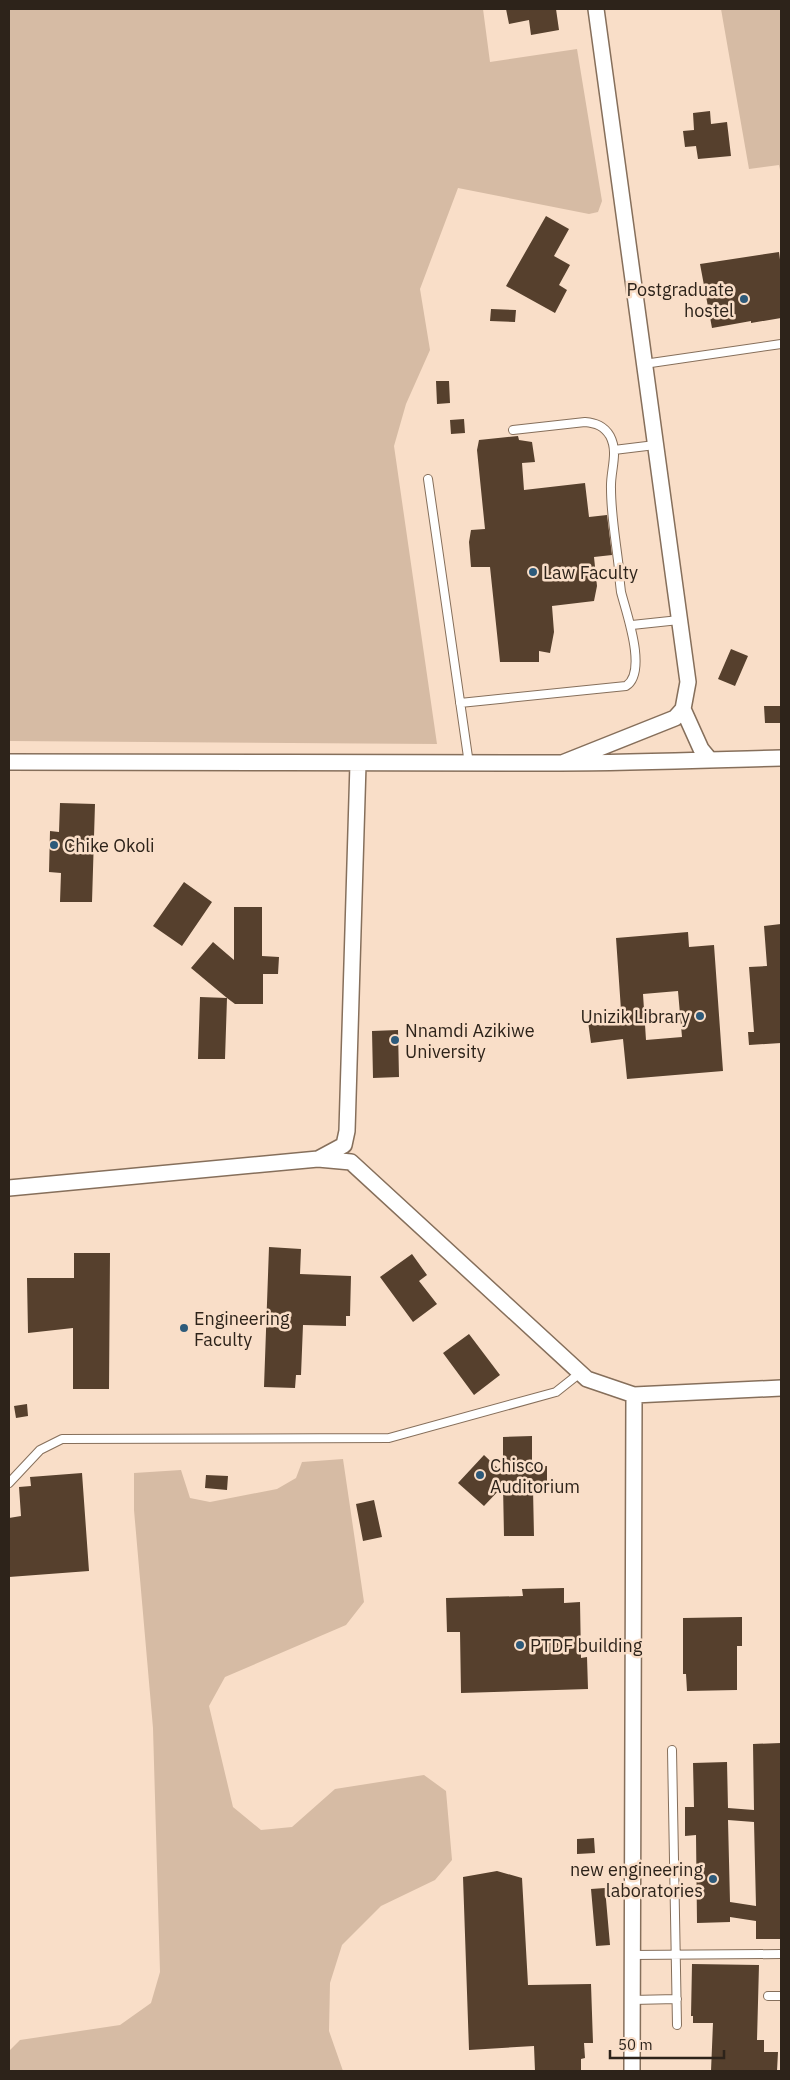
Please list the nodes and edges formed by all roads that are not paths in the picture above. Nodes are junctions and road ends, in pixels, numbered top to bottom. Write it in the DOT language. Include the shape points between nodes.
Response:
graph roads {
  1 [pos="596,9"];
  2 [pos="781,344"];
  3 [pos="644,364"];
  4 [pos="513,430"];
  5 [pos="655,445"];
  6 [pos="614,450"];
  7 [pos="428,479"];
  8 [pos="679,620"];
  9 [pos="632,625"];
  10 [pos="460,703"];
  11 [pos="683,709"];
  12 [pos="781,758"];
  13 [pos="710,760"];
  14 [pos="9,762"];
  15 [pos="562,763"];
  16 [pos="358,764"];
  17 [pos="469,764"];
  18 [pos="344,1145"];
  19 [pos="318,1159"];
  20 [pos="350,1162"];
  21 [pos="9,1188"];
  22 [pos="580,1373"];
  23 [pos="781,1388"];
  24 [pos="634,1395"];
  25 [pos="9,1483"];
  26 [pos="672,1750"];
  27 [pos="781,1954"];
  28 [pos="631,1955"];
  29 [pos="676,1955"];
  30 [pos="768,1996"];
  31 [pos="781,1996"];
  32 [pos="677,1999"];
  33 [pos="632,2000"];
  34 [pos="677,2025"];
  35 [pos="632,2071"];
  1 -- 3 [label="street"];
  2 -- 3 [label="lane"];
  3 -- 5 [label="street"];
  4 -- 6 [label="lane" via="595,423 609,435"];
  5 -- 6 [label="lane"];
  5 -- 8 [label="street"];
  6 -- 9 [label="lane" via="610,488 621,590"];
  7 -- 10 [label="lane"];
  8 -- 9 [label="lane"];
  8 -- 11 [label="street" via="688,682"];
  9 -- 10 [label="lane" via="635,672 626,686"];
  10 -- 17 [label="lane"];
  11 -- 13 [label="street" via="701,749"];
  11 -- 15 [label="street" via="675,718"];
  12 -- 13 [label="street"];
  13 -- 15 [label="street"];
  14 -- 16 [label="street"];
  15 -- 17 [label="street"];
  16 -- 17 [label="street"];
  16 -- 18 [label="street" via="349,1117"];
  18 -- 19 [label="street"];
  18 -- 20 [label="street"];
  19 -- 20 [label="street"];
  19 -- 21 [label="street"];
  20 -- 22 [label="street"];
  22 -- 24 [label="street" via="602,1386"];
  22 -- 25 [label="lane" via="556,1392 389,1438 62,1439 40,1450"];
  23 -- 24 [label="street"];
  24 -- 28 [label="street"];
  26 -- 29 [label="lane"];
  27 -- 29 [label="lane"];
  28 -- 29 [label="lane"];
  28 -- 33 [label="street"];
  29 -- 32 [label="lane"];
  30 -- 31 [label="lane"];
  32 -- 33 [label="lane"];
  32 -- 34 [label="lane"];
  33 -- 35 [label="street"];
}
